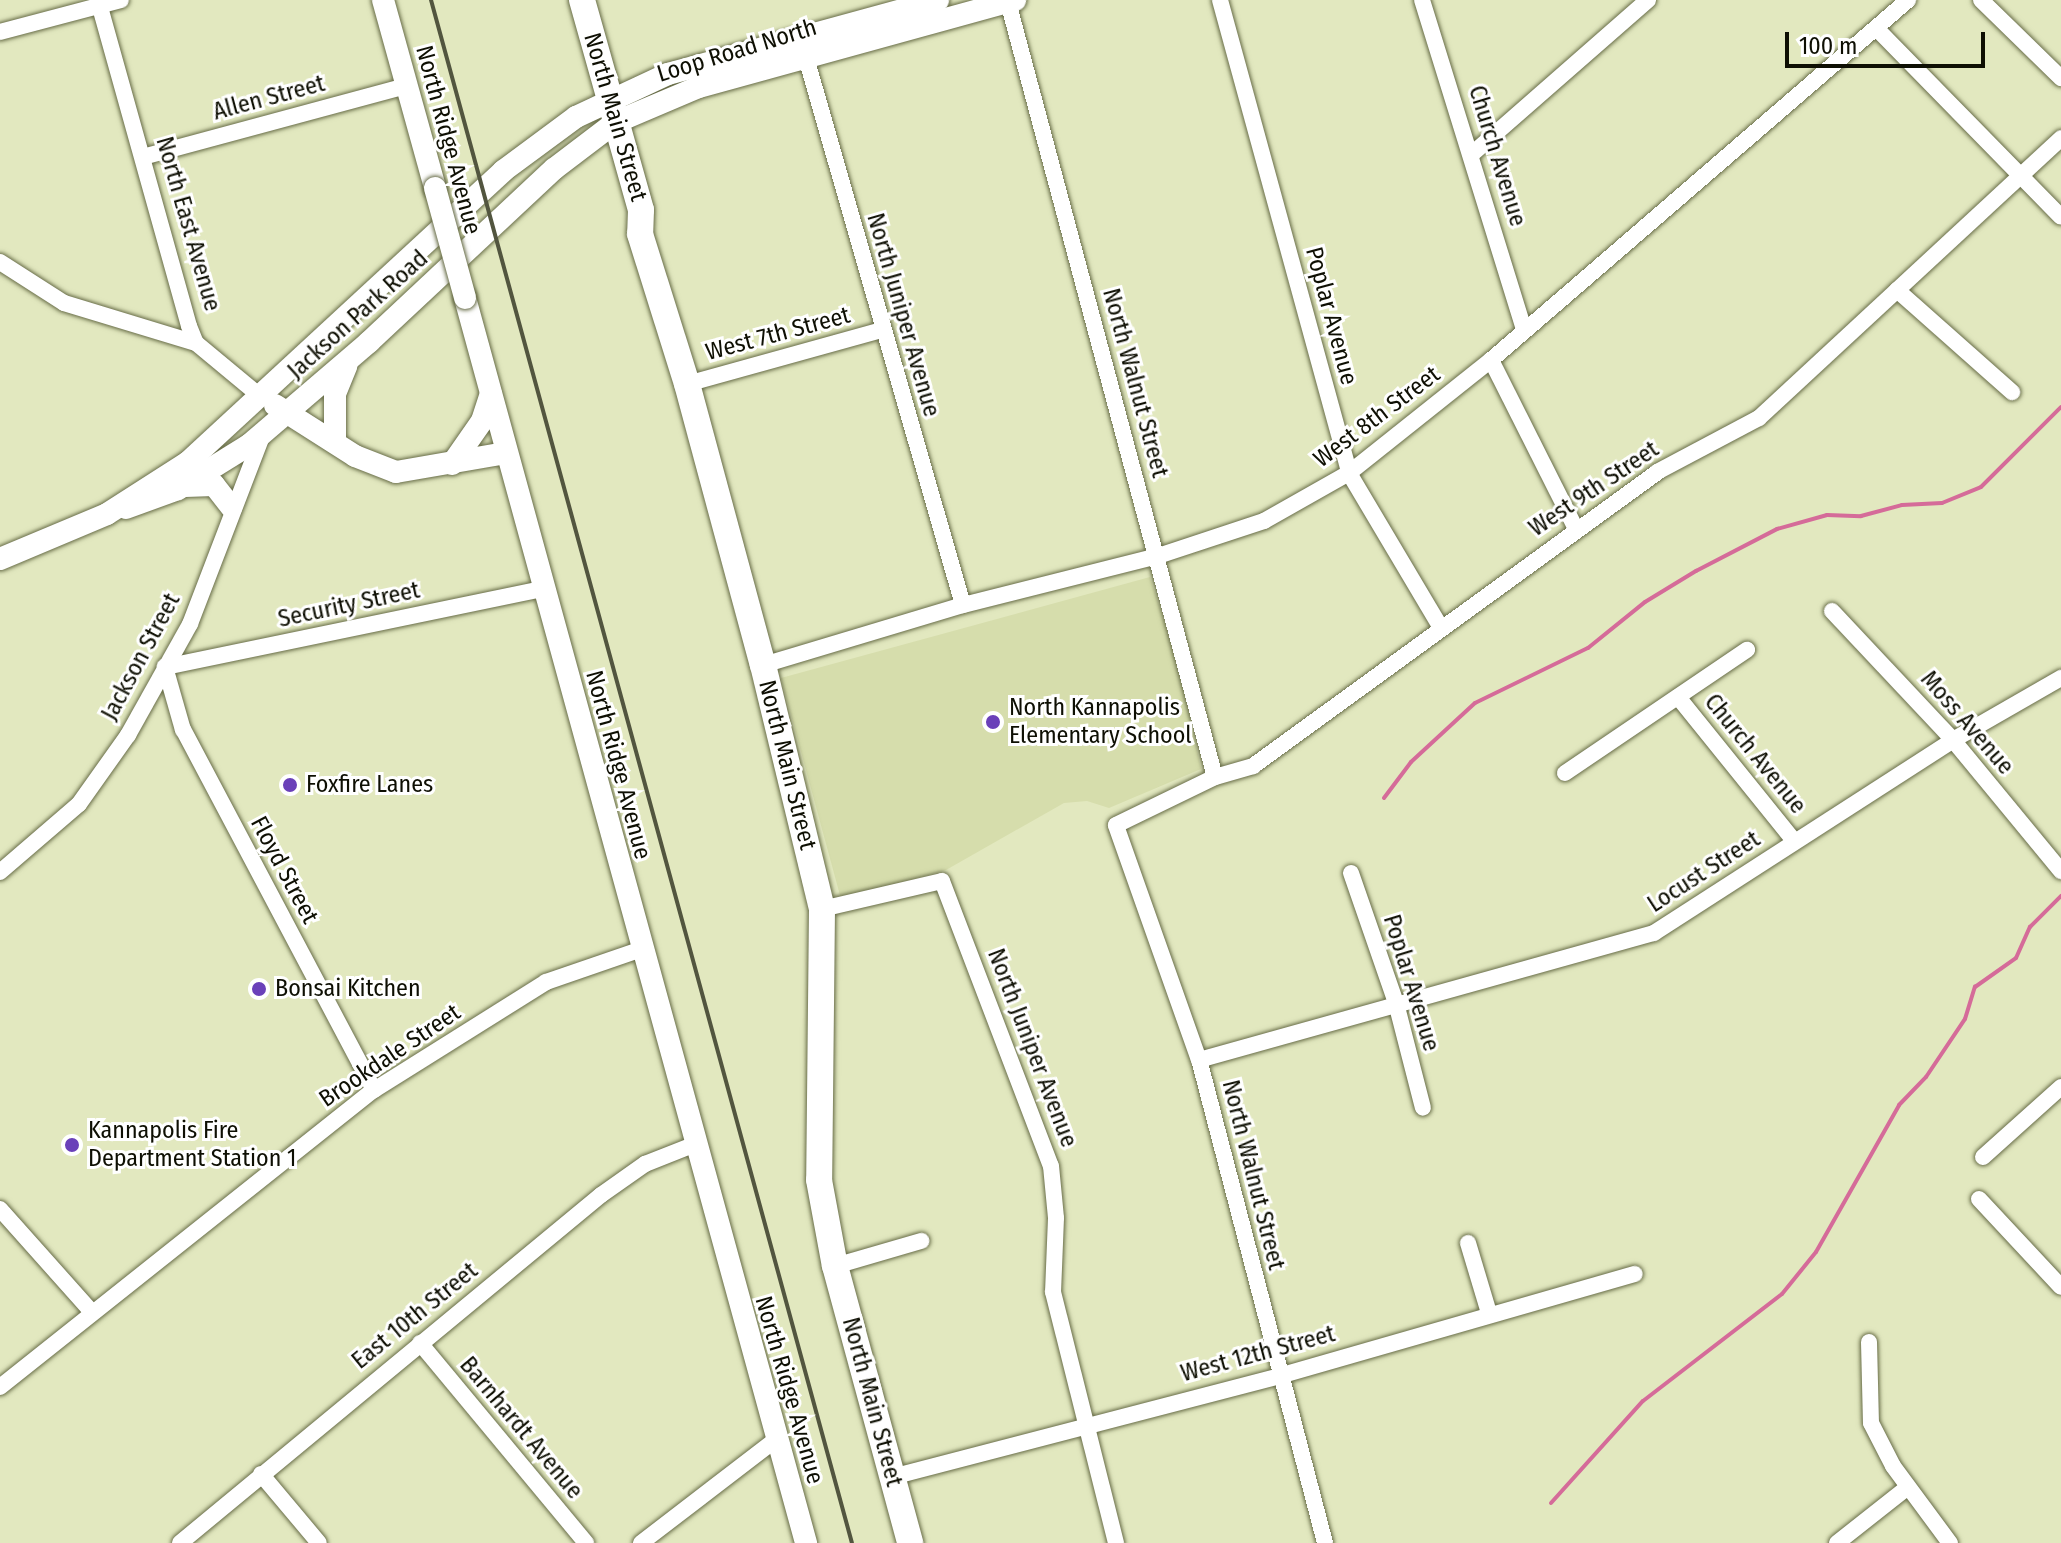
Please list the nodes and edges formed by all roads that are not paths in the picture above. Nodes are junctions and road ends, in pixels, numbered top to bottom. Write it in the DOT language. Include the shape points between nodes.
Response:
graph roads {
  1 [pos="121,0"];
  2 [pos="383,0"];
  3 [pos="565,0"];
  4 [pos="582,0"];
  5 [pos="938,0"];
  6 [pos="1220,0"];
  7 [pos="1422,0"];
  8 [pos="1648,0"];
  9 [pos="1908,0"];
  10 [pos="1981,0"];
  11 [pos="1012,1"];
  12 [pos="99,3"];
  13 [pos="1876,28"];
  14 [pos="0,32"];
  15 [pos="803,47"];
  16 [pos="2061,78"];
  17 [pos="407,86"];
  18 [pos="606,114"];
  19 [pos="2061,138"];
  20 [pos="1472,154"];
  21 [pos="143,157"];
  22 [pos="2021,175"];
  23 [pos="2061,217"];
  24 [pos="0,262"];
  25 [pos="1897,290"];
  26 [pos="1523,327"];
  27 [pos="882,330"];
  28 [pos="196,343"];
  29 [pos="354,356"];
  30 [pos="1491,360"];
  31 [pos="687,384"];
  32 [pos="492,392"];
  33 [pos="2012,392"];
  34 [pos="261,397"];
  35 [pos="288,413"];
  36 [pos="269,428"];
  37 [pos="335,441"];
  38 [pos="506,453"];
  39 [pos="452,464"];
  40 [pos="1349,473"];
  41 [pos="184,486"];
  42 [pos="231,507"];
  43 [pos="113,511"];
  44 [pos="1576,529"];
  45 [pos="1158,556"];
  46 [pos="0,559"];
  47 [pos="542,589"];
  48 [pos="963,605"];
  49 [pos="1832,611"];
  50 [pos="1440,626"];
  51 [pos="1747,650"];
  52 [pos="763,665"];
  53 [pos="165,667"];
  54 [pos="2061,678"];
  55 [pos="1678,697"];
  56 [pos="1953,740"];
  57 [pos="1565,773"];
  58 [pos="1215,777"];
  59 [pos="1116,825"];
  60 [pos="1794,841"];
  61 [pos="2061,871"];
  62 [pos="0,872"];
  63 [pos="1351,873"];
  64 [pos="822,909"];
  65 [pos="639,950"];
  66 [pos="1396,1003"];
  67 [pos="1199,1060"];
  68 [pos="2061,1087"];
  69 [pos="374,1090"];
  70 [pos="1423,1108"];
  71 [pos="693,1145"];
  72 [pos="1983,1157"];
  73 [pos="1979,1199"];
  74 [pos="0,1209"];
  75 [pos="921,1241"];
  76 [pos="1468,1243"];
  77 [pos="835,1266"];
  78 [pos="1635,1274"];
  79 [pos="2061,1287"];
  80 [pos="91,1311"];
  81 [pos="1489,1313"];
  82 [pos="1869,1342"];
  83 [pos="420,1343"];
  84 [pos="1279,1376"];
  85 [pos="0,1387"];
  86 [pos="1082,1424"];
  87 [pos="775,1440"];
  88 [pos="261,1474"];
  89 [pos="892,1477"];
  90 [pos="1908,1487"];
  91 [pos="180,1543"];
  92 [pos="319,1543"];
  93 [pos="586,1543"];
  94 [pos="641,1543"];
  95 [pos="806,1543"];
  96 [pos="910,1543"];
  97 [pos="1116,1543"];
  98 [pos="1325,1543"];
  99 [pos="1837,1543"];
  100 [pos="1950,1543"];
  1 -- 12 [label="street"];
  2 -- 17 [label="main road, North Ridge Avenue"];
  3 -- 18 [label="main road"];
  4 -- 18 [label="main road, North Main Street"];
  5 -- 15 [label="main road, Loop Road North"];
  6 -- 40 [label="street, Poplar Avenue"];
  7 -- 20 [label="street, Church Avenue"];
  8 -- 20 [label="street"];
  9 -- 13 [label="street, West 8th Street"];
  10 -- 16 [label="street"];
  11 -- 15 [label="main road, Loop Road North"];
  11 -- 45 [label="street, North Walnut Street"];
  12 -- 14 [label="street"];
  12 -- 21 [label="street, North East Avenue"];
  13 -- 22 [label="street"];
  13 -- 26 [label="street, West 8th Street"];
  15 -- 18 [label="main road, Loop Road North" via="668,74"];
  15 -- 27 [label="street, North Juniper Avenue"];
  17 -- 21 [label="street, Allen Street"];
  17 -- 32 [label="main road, North Ridge Avenue, bridge"];
  18 -- 29 [label="main road, Jackson Park Road"];
  18 -- 31 [label="main road, North Main Street" via="626,212 640,234"];
  18 -- 34 [label="main road, Jackson Park Road" via="503,171"];
  19 -- 22 [label="street, West 9th Street"];
  20 -- 26 [label="street, Church Avenue"];
  21 -- 28 [label="street, North East Avenue"];
  22 -- 23 [label="street"];
  22 -- 25 [label="street, West 9th Street"];
  24 -- 28 [label="street" via="64,303"];
  25 -- 33 [label="street"];
  25 -- 44 [label="street, West 9th Street" via="1759,418 1657,472"];
  26 -- 30 [label="street, West 8th Street"];
  27 -- 31 [label="street, West 7th Street"];
  27 -- 48 [label="street, North Juniper Avenue"];
  28 -- 34 [label="street, North East Avenue"];
  29 -- 35 [label="main road, Jackson Park Road"];
  29 -- 37 [label="main road" via="338,379"];
  30 -- 40 [label="street, West 8th Street"];
  30 -- 44 [label="street"];
  31 -- 52 [label="main road, North Main Street"];
  32 -- 38 [label="main road, North Ridge Avenue"];
  32 -- 39 [label="main road" via="482,421"];
  34 -- 35 [label="main road, North East Avenue"];
  34 -- 43 [label="main road, Jackson Park Road" via="188,462"];
  35 -- 36 [label="main road, Jackson Park Road"];
  35 -- 37 [label="main road, North East Avenue"];
  36 -- 41 [label="main road, Jackson Park Road"];
  36 -- 42 [label="street, Jackson Street" via="252,452"];
  37 -- 39 [label="main road, North East Avenue" via="379,468 396,472"];
  38 -- 39 [label="main road, North East Avenue"];
  38 -- 47 [label="main road, North Ridge Avenue"];
  40 -- 45 [label="street, West 8th Street" via="1264,521"];
  40 -- 50 [label="street, Poplar Avenue"];
  41 -- 42 [label="main road" via="214,485"];
  41 -- 43 [label="main road, Jackson Park Road" via="146,505"];
  42 -- 53 [label="street, Jackson Street" via="190,624"];
  43 -- 46 [label="main road, Jackson Park Road"];
  44 -- 50 [label="street, West 9th Street"];
  45 -- 48 [label="street, West 8th Street"];
  45 -- 58 [label="street, North Walnut Street"];
  47 -- 53 [label="street, Security Street"];
  47 -- 65 [label="main road, North Ridge Avenue"];
  48 -- 52 [label="street, West 8th Street"];
  49 -- 56 [label="street, Moss Avenue"];
  50 -- 58 [label="street, West 9th Street" via="1253,766"];
  51 -- 55 [label="street, Church Avenue"];
  52 -- 64 [label="main road, North Main Street"];
  53 -- 62 [label="street, Jackson Street" via="128,735 79,804"];
  53 -- 69 [label="street, Floyd Street" via="183,730"];
  54 -- 56 [label="street, Locust Street"];
  55 -- 57 [label="street, Church Avenue"];
  55 -- 60 [label="street, Church Avenue"];
  56 -- 60 [label="street, Locust Street"];
  56 -- 61 [label="street, Moss Avenue"];
  58 -- 59 [label="street, West 9th Street"];
  59 -- 67 [label="street, North Walnut Street"];
  60 -- 66 [label="street, Locust Street" via="1654,933"];
  63 -- 66 [label="street, Poplar Avenue"];
  64 -- 77 [label="main road, North Main Street" via="819,1180"];
  64 -- 86 [label="street, North Juniper Avenue" via="942,881 1051,1166 1056,1218 1053,1292"];
  65 -- 69 [label="street, Brookdale Street" via="546,982"];
  65 -- 71 [label="main road, North Ridge Avenue"];
  66 -- 67 [label="street, Locust Street"];
  66 -- 70 [label="street, Poplar Avenue"];
  67 -- 84 [label="street, North Walnut Street"];
  68 -- 72 [label="street"];
  69 -- 80 [label="street, Brookdale Street"];
  71 -- 83 [label="street, East 10th Street" via="645,1164 601,1195"];
  71 -- 87 [label="main road, North Ridge Avenue"];
  73 -- 79 [label="street"];
  74 -- 80 [label="street"];
  75 -- 77 [label="street"];
  76 -- 81 [label="street"];
  77 -- 89 [label="main road, North Main Street"];
  78 -- 81 [label="street, West 12th Street"];
  80 -- 85 [label="street, Brookdale Street"];
  81 -- 84 [label="street, West 12th Street"];
  82 -- 90 [label="street" via="1871,1423"];
  83 -- 88 [label="street, East 10th Street"];
  83 -- 93 [label="street, Barnhardt Avenue"];
  84 -- 86 [label="street, West 12th Street"];
  84 -- 98 [label="street, North Walnut Street"];
  86 -- 89 [label="street, West 12th Street"];
  86 -- 97 [label="street, North Juniper Avenue"];
  87 -- 94 [label="street"];
  87 -- 95 [label="main road, North Ridge Avenue"];
  88 -- 91 [label="street, East 10th Street"];
  88 -- 92 [label="street"];
  89 -- 96 [label="main road, North Main Street"];
  90 -- 99 [label="street"];
  90 -- 100 [label="street"];
}
